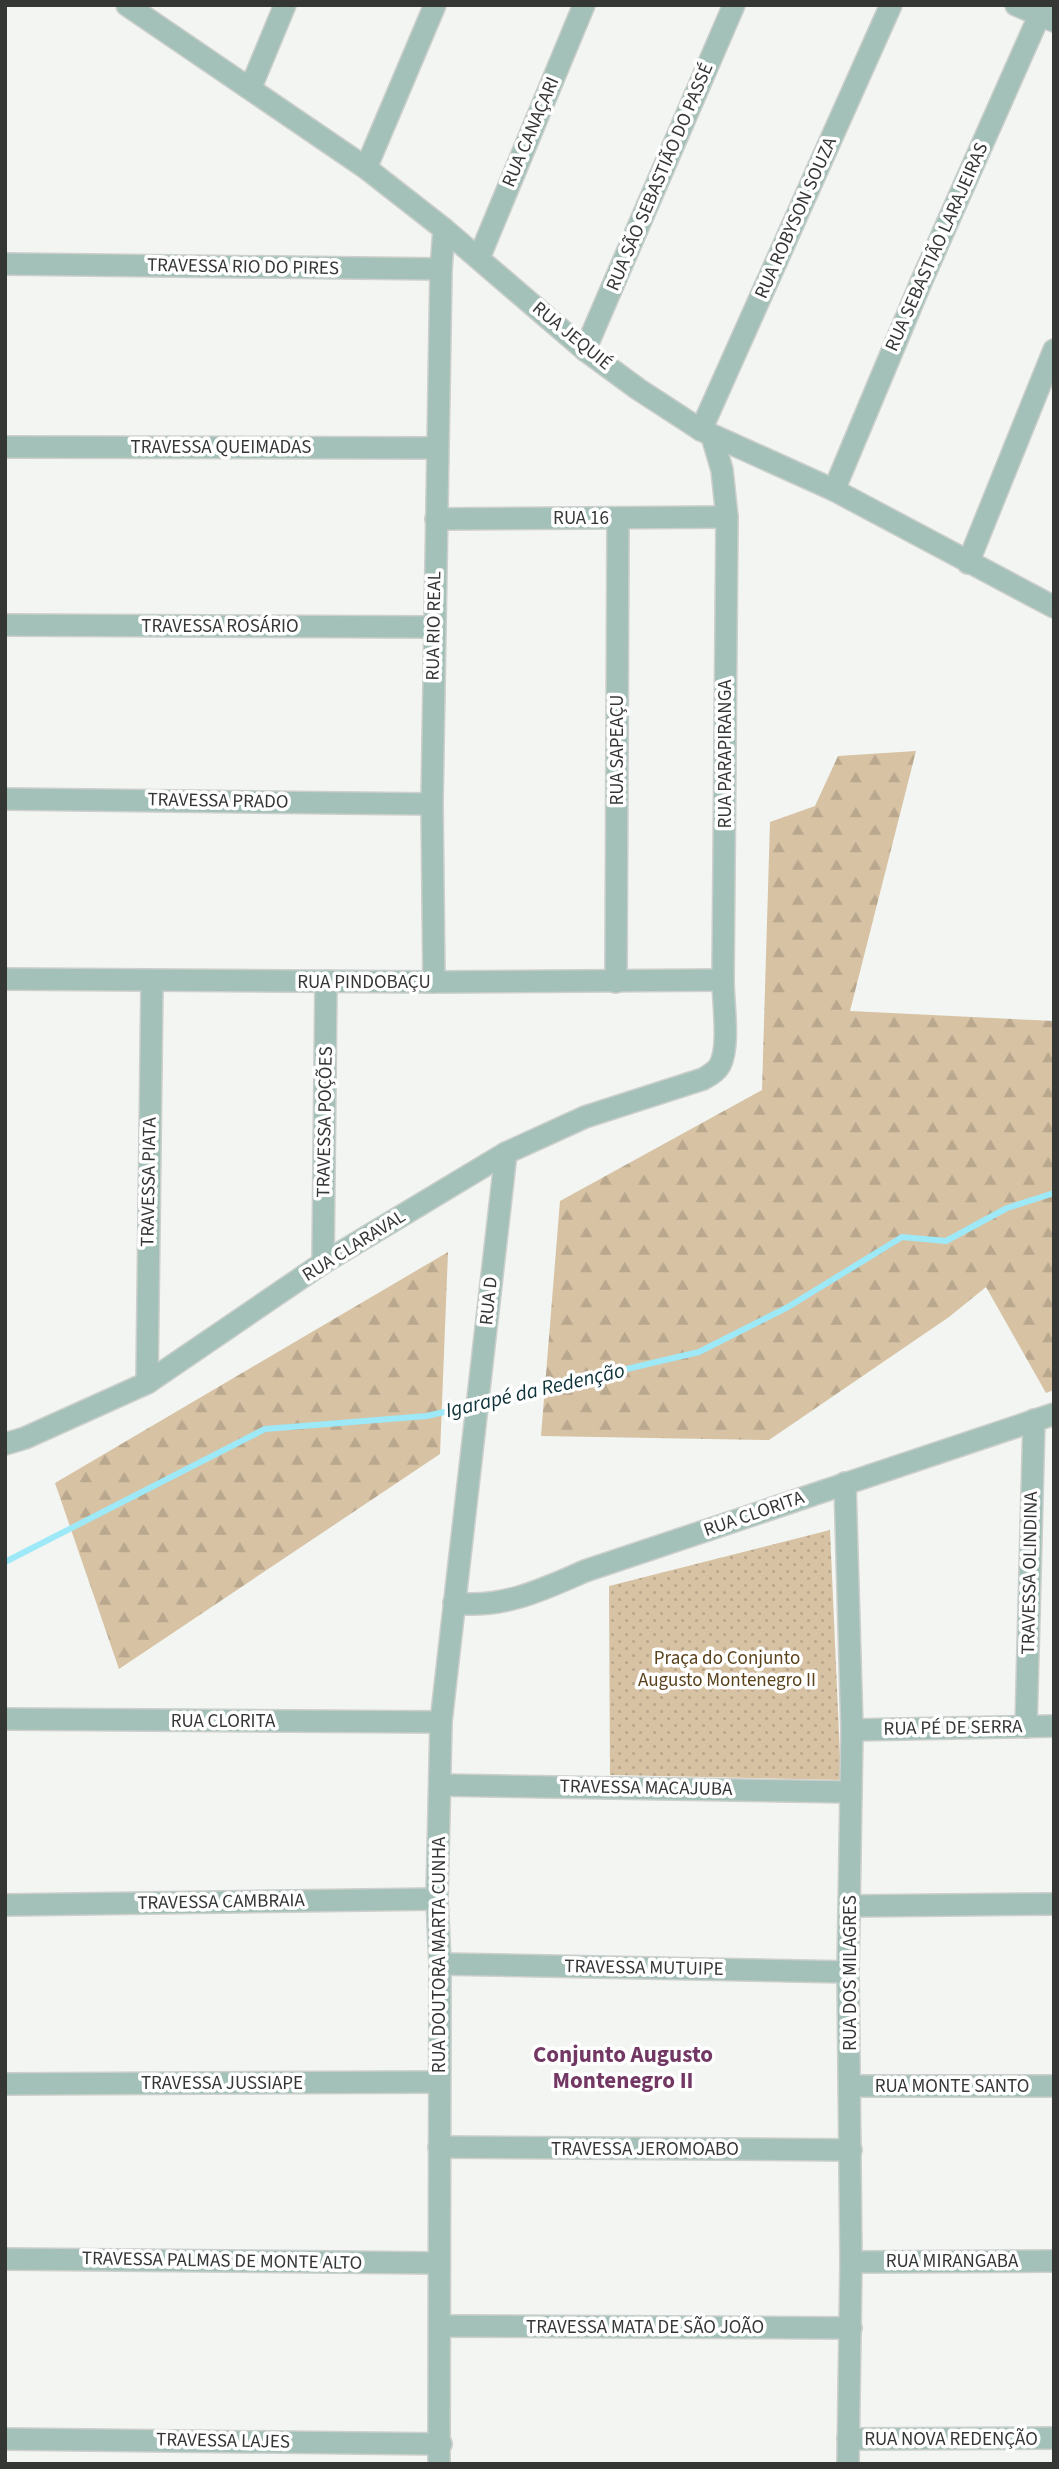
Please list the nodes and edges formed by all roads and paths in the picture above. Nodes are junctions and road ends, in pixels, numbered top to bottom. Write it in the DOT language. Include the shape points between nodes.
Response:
graph roads {
  1 [pos="127,5"];
  2 [pos="285,5"];
  3 [pos="435,5"];
  4 [pos="584,5"];
  5 [pos="734,5"];
  6 [pos="891,5"];
  7 [pos="1016,5"];
  8 [pos="1046,14"];
  9 [pos="251,87"];
  10 [pos="366,168"];
  11 [pos="444,229"];
  12 [pos="479,258"];
  13 [pos="5,264"];
  14 [pos="441,269"];
  15 [pos="585,349"];
  16 [pos="1054,350"];
  17 [pos="707,433"];
  18 [pos="5,447"];
  19 [pos="437,448"];
  20 [pos="834,491"];
  21 [pos="727,517"];
  22 [pos="618,518"];
  23 [pos="436,519"];
  24 [pos="968,563"];
  25 [pos="1054,607"];
  26 [pos="5,625"];
  27 [pos="434,627"];
  28 [pos="5,799"];
  29 [pos="432,804"];
  30 [pos="5,979"];
  31 [pos="723,980"];
  32 [pos="152,981"];
  33 [pos="326,981"];
  34 [pos="434,982"];
  35 [pos="616,982"];
  36 [pos="714,1072"];
  37 [pos="506,1153"];
  38 [pos="323,1263"];
  39 [pos="147,1383"];
  40 [pos="1044,1417"];
  41 [pos="5,1444"];
  42 [pos="473,1449"];
  43 [pos="845,1483"];
  44 [pos="454,1603"];
  45 [pos="5,1719"];
  46 [pos="441,1722"];
  47 [pos="1054,1726"];
  48 [pos="1026,1727"];
  49 [pos="852,1730"];
  50 [pos="441,1785"];
  51 [pos="850,1792"];
  52 [pos="438,1899"];
  53 [pos="1054,1904"];
  54 [pos="5,1905"];
  55 [pos="851,1906"];
  56 [pos="440,1964"];
  57 [pos="848,1972"];
  58 [pos="438,2082"];
  59 [pos="5,2084"];
  60 [pos="850,2086"];
  61 [pos="1054,2086"];
  62 [pos="439,2147"];
  63 [pos="851,2150"];
  64 [pos="5,2259"];
  65 [pos="1054,2261"];
  66 [pos="851,2262"];
  67 [pos="439,2263"];
  68 [pos="440,2326"];
  69 [pos="850,2328"];
  70 [pos="1054,2438"];
  71 [pos="5,2439"];
  72 [pos="848,2439"];
  73 [pos="440,2454"];
  74 [pos="848,2464"];
  1 -- 9 [label="street, RUA JEQUIÉ"];
  2 -- 9 [label="street"];
  3 -- 10 [label="street"];
  4 -- 12 [label="street, RUA CANAÇARI"];
  5 -- 15 [label="street, RUA SÃO SEBASTIÃO DO PASSÉ"];
  6 -- 17 [label="street, RUA ROBYSON SOUZA"];
  7 -- 8 [label="street"];
  8 -- 20 [label="street, RUA SEBASTIÃO LARAJEIRAS" via="922,280"];
  9 -- 10 [label="street, RUA JEQUIÉ"];
  10 -- 11 [label="street, RUA JEQUIÉ"];
  11 -- 12 [label="street, RUA JEQUIÉ"];
  11 -- 14 [label="street"];
  12 -- 15 [label="street, RUA JEQUIÉ"];
  13 -- 14 [label="street, TRAVESSA RIO DO PIRES"];
  14 -- 19 [label="street, RUA RIO REAL"];
  15 -- 17 [label="street, RUA JEQUIÉ"];
  16 -- 24 [label="street"];
  17 -- 20 [label="street, RUA JEQUIÉ"];
  17 -- 21 [label="street, RUA PARAPIRANGA" via="722,470"];
  18 -- 19 [label="street, TRAVESSA QUEIMADAS"];
  19 -- 23 [label="street, RUA RIO REAL"];
  20 -- 24 [label="street, RUA JEQUIÉ"];
  21 -- 22 [label="street, RUA 16"];
  21 -- 31 [label="street, RUA PARAPIRANGA"];
  22 -- 23 [label="street, RUA 16"];
  22 -- 35 [label="street, RUA SAPEAÇU"];
  23 -- 27 [label="street, RUA RIO REAL"];
  24 -- 25 [label="street, RUA JEQUIÉ"];
  26 -- 27 [label="street, TRAVESSA ROSÁRIO"];
  27 -- 29 [label="street, RUA RIO REAL"];
  28 -- 29 [label="street, TRAVESSA PRADO"];
  29 -- 34 [label="street, RUA RIO REAL"];
  30 -- 32 [label="street, RUA PINDOBAÇU"];
  31 -- 35 [label="street, RUA PINDOBAÇU"];
  31 -- 36 [label="street, RUA PARAPIRANGA" via="724,1052"];
  32 -- 33 [label="street, RUA PINDOBAÇU"];
  32 -- 39 [label="street, TRAVESSA PIATA"];
  33 -- 34 [label="street, RUA PINDOBAÇU"];
  33 -- 38 [label="street, TRAVESSA POÇÕES"];
  34 -- 35 [label="street, RUA PINDOBAÇU"];
  36 -- 37 [label="street, RUA CLARAVAL" via="585,1117"];
  37 -- 38 [label="street, RUA CLARAVAL"];
  37 -- 42 [label="street, RUA D"];
  38 -- 39 [label="street, RUA CLARAVAL"];
  39 -- 41 [label="street, RUA CLARAVAL"];
  40 -- 43 [label="street, RUA CLORITA"];
  40 -- 48 [label="street, TRAVESSA OLINDINA"];
  42 -- 44 [label="street, RUA DOUTORA MARTA CUNHA"];
  43 -- 44 [label="street, RUA CLORITA" via="585,1571 530,1595 490,1604"];
  43 -- 49 [label="street, RUA DOS MILAGRES"];
  44 -- 46 [label="street, RUA DOUTORA MARTA CUNHA"];
  45 -- 46 [label="street, RUA CLORITA"];
  46 -- 50 [label="street, RUA DOUTORA MARTA CUNHA"];
  47 -- 48 [label="street, RUA PÉ DE SERRA"];
  48 -- 49 [label="street, RUA PÉ DE SERRA"];
  49 -- 51 [label="street, RUA DOS MILAGRES"];
  50 -- 51 [label="street, TRAVESSA MACAJUBA"];
  50 -- 52 [label="street, RUA DOUTORA MARTA CUNHA"];
  51 -- 55 [label="street, RUA DOS MILAGRES"];
  52 -- 54 [label="street, TRAVESSA CAMBRAIA"];
  52 -- 56 [label="street, RUA DOUTORA MARTA CUNHA"];
  53 -- 55 [label="street"];
  55 -- 57 [label="street, RUA DOS MILAGRES"];
  56 -- 57 [label="street, TRAVESSA MUTUIPE"];
  56 -- 58 [label="street, RUA DOUTORA MARTA CUNHA"];
  57 -- 60 [label="street, RUA DOS MILAGRES"];
  58 -- 59 [label="street, TRAVESSA JUSSIAPE"];
  58 -- 62 [label="street, RUA DOUTORA MARTA CUNHA"];
  60 -- 61 [label="street, RUA MONTE SANTO"];
  60 -- 63 [label="street, RUA DOS MILAGRES"];
  62 -- 63 [label="street, TRAVESSA JEROMOABO"];
  62 -- 67 [label="street, RUA DOUTORA MARTA CUNHA"];
  63 -- 66 [label="street, RUA DOS MILAGRES"];
  64 -- 67 [label="street, TRAVESSA PALMAS DE MONTE ALTO"];
  65 -- 66 [label="street, RUA MIRANGABA"];
  66 -- 69 [label="street, RUA DOS MILAGRES"];
  67 -- 68 [label="street, RUA DOUTORA MARTA CUNHA"];
  68 -- 69 [label="street, TRAVESSA MATA DE SÃO JOÃO"];
  68 -- 73 [label="street, RUA DOUTORA MARTA CUNHA"];
  69 -- 72 [label="street, RUA DOS MILAGRES"];
  70 -- 72 [label="street, RUA NOVA REDENÇÃO"];
  71 -- 73 [label="street, TRAVESSA LAJES"];
  72 -- 74 [label="street, RUA DOS MILAGRES"];
}
